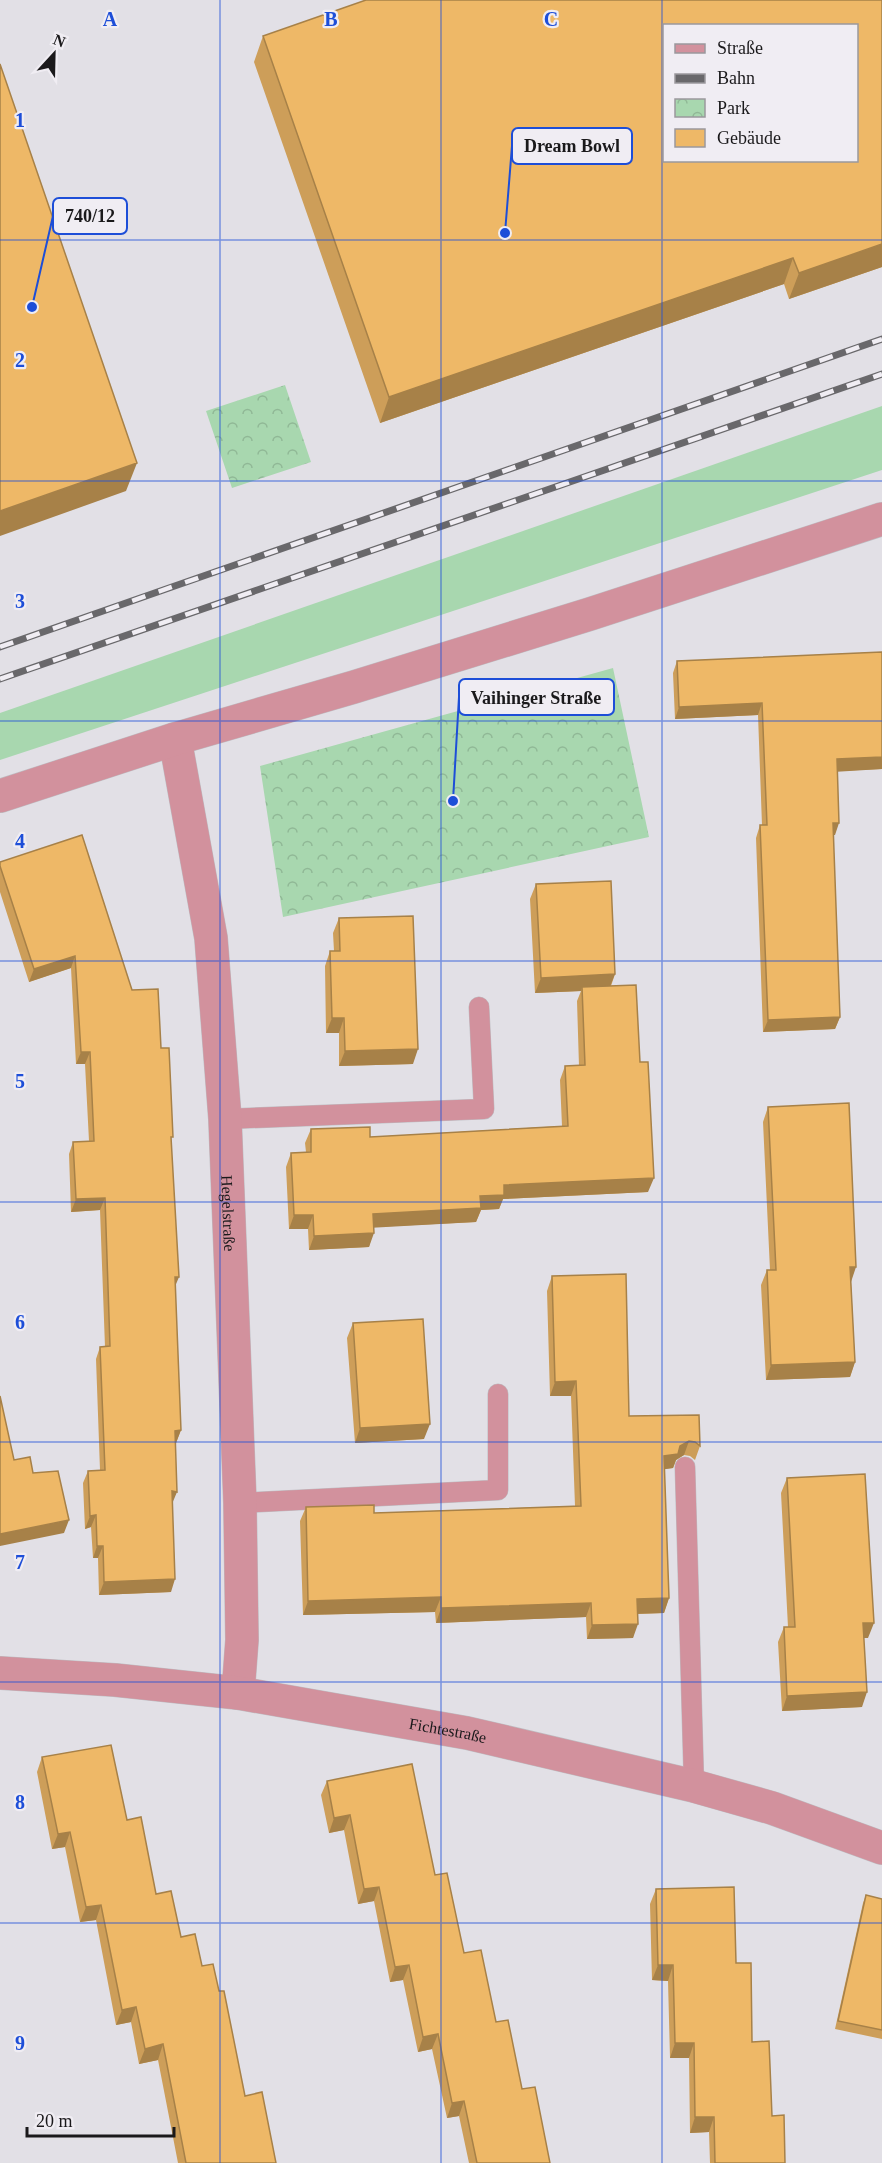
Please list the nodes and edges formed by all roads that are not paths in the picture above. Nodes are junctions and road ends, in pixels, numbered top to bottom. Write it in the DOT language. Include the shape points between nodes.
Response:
graph roads {
  1 [pos="882,519"];
  2 [pos="175,739"];
  3 [pos="0,796"];
  4 [pos="479,1007"];
  5 [pos="225,1119"];
  6 [pos="498,1394"];
  7 [pos="685,1467"];
  8 [pos="240,1503"];
  9 [pos="0,1673"];
  10 [pos="238,1693"];
  11 [pos="694,1786"];
  12 [pos="882,1848"];
  1 -- 2 [label="street" via="504,641"];
  2 -- 3 [label="street"];
  2 -- 5 [label="street, Hegelstraße" via="211,938"];
  4 -- 5 [label="lane" via="484,1109"];
  5 -- 8 [label="street, Hegelstraße"];
  6 -- 8 [label="lane" via="498,1490"];
  7 -- 11 [label="lane"];
  8 -- 10 [label="street, Hegelstraße" via="242,1640"];
  9 -- 10 [label="street, Fichtestraße"];
  10 -- 11 [label="street, Fichtestraße" via="467,1732"];
  11 -- 12 [label="street, Fichtestraße" via="772,1808"];
}
